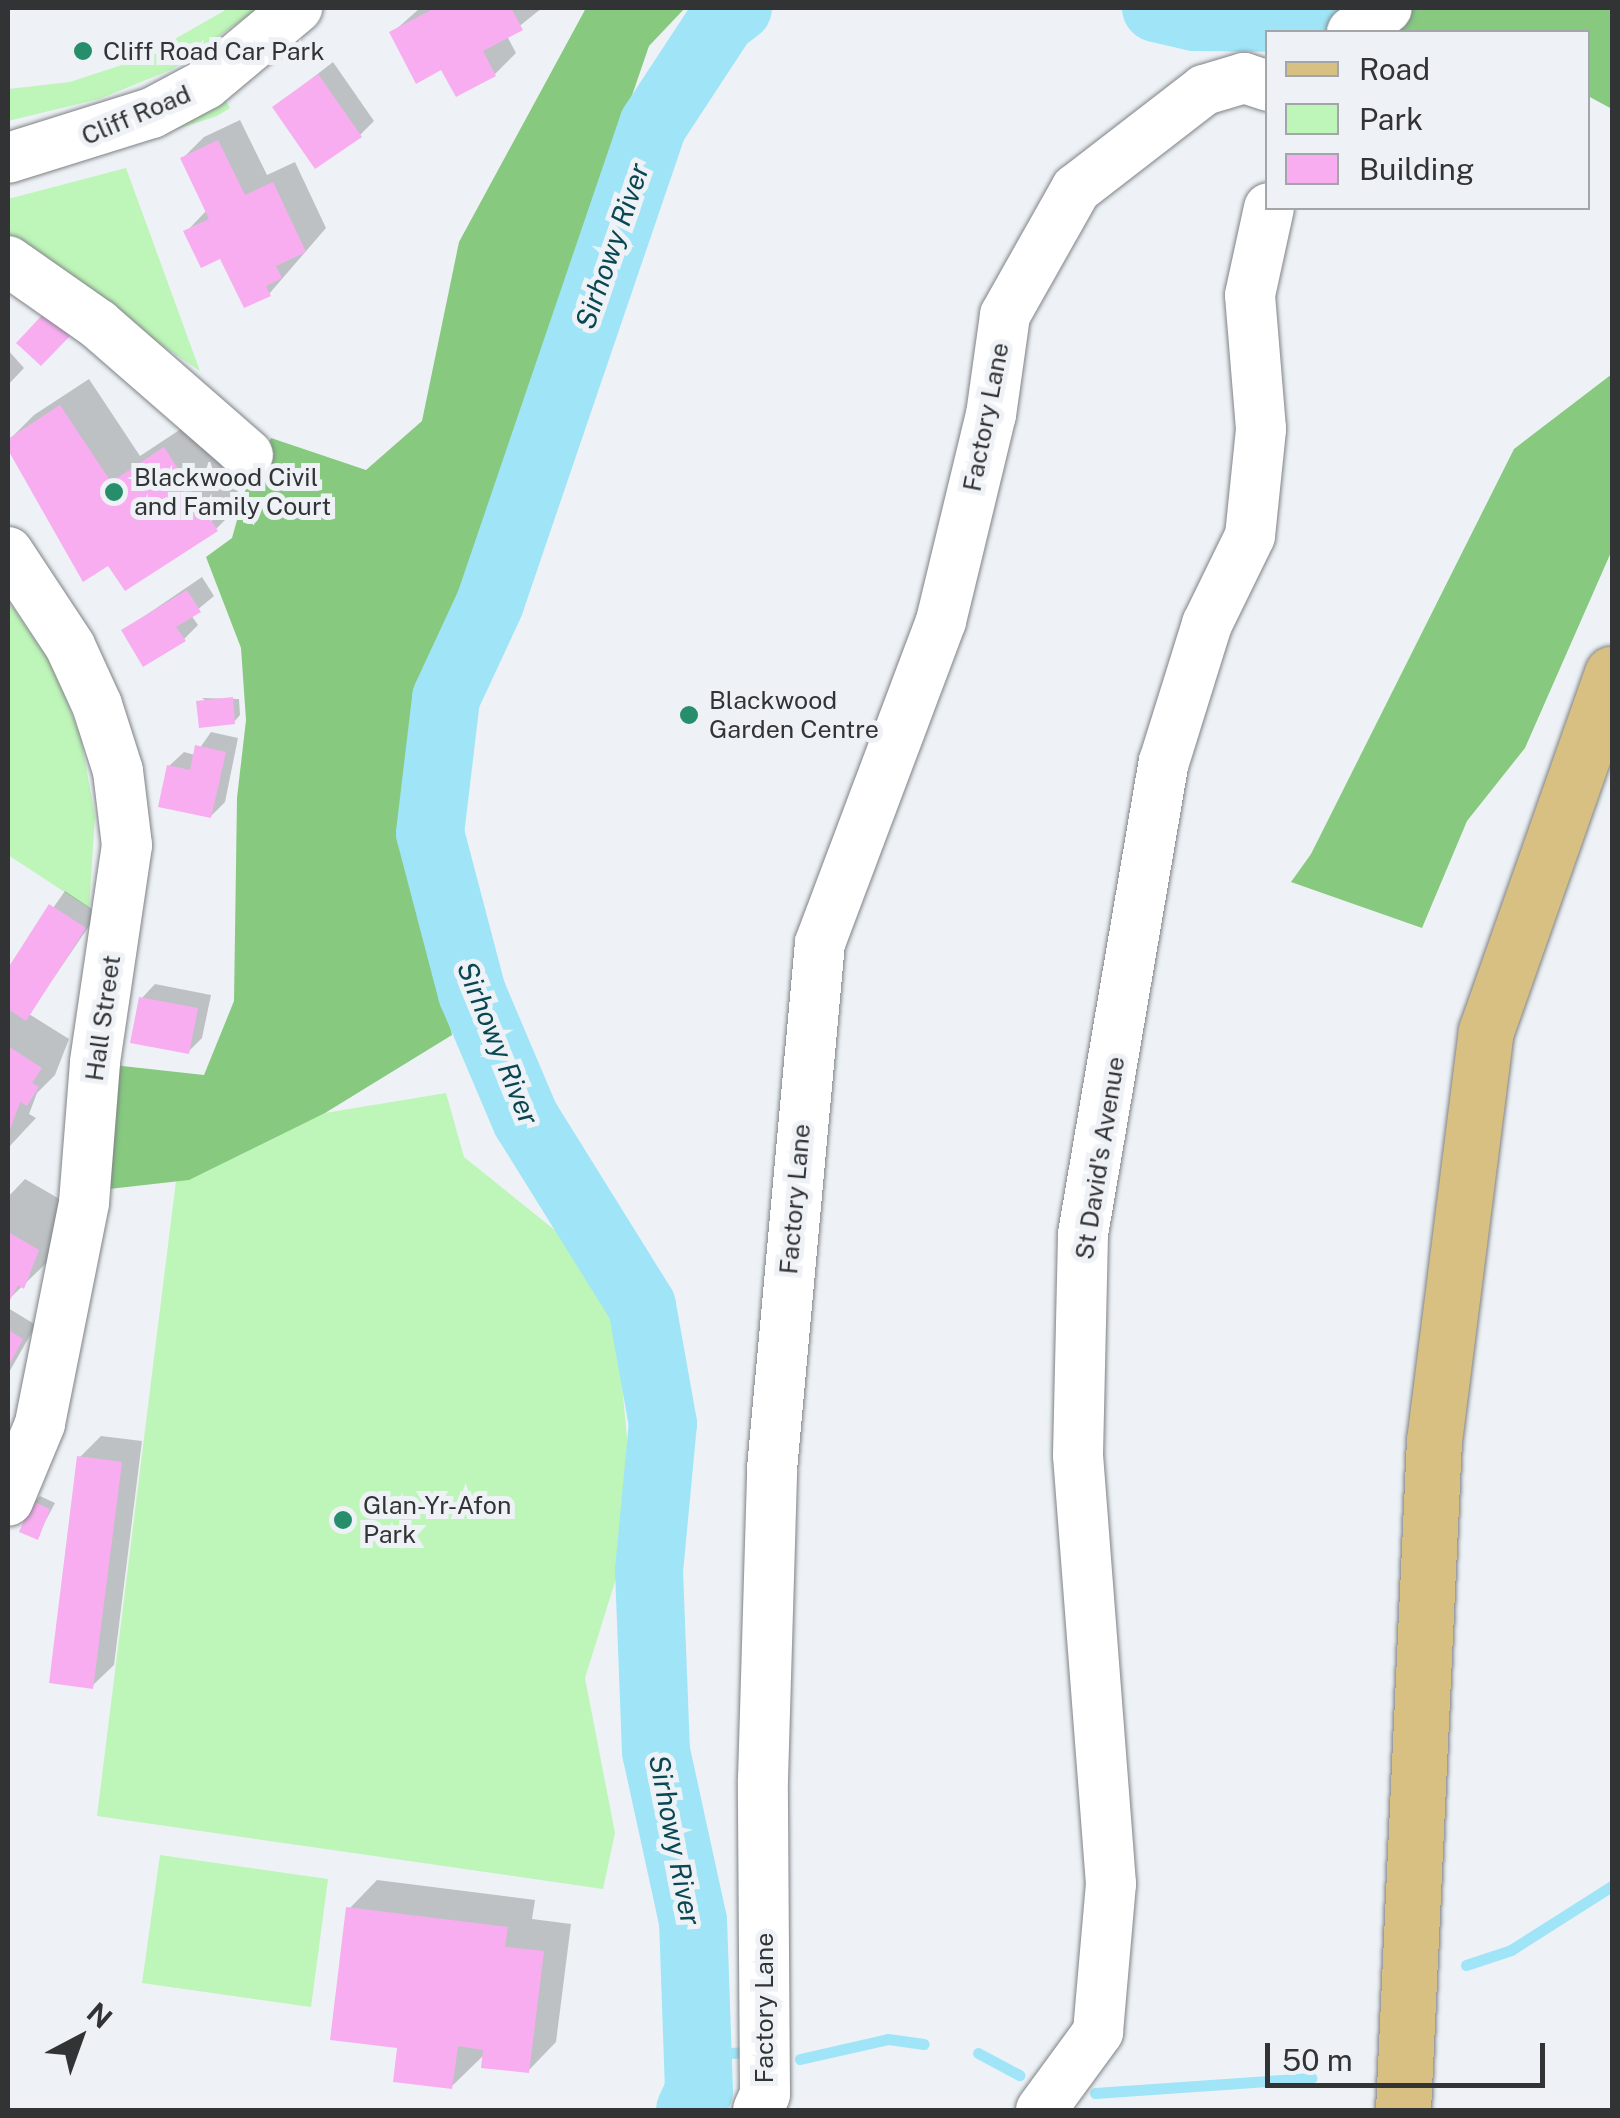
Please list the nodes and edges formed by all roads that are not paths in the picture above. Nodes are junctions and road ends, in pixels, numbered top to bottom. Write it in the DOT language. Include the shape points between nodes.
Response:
graph roads {
  1 [pos="297,8"];
  2 [pos="1387,8"];
  3 [pos="1355,30"];
  4 [pos="1265,85"];
  5 [pos="8,158"];
  6 [pos="1269,210"];
  7 [pos="8,261"];
  8 [pos="248,455"];
  9 [pos="8,552"];
  10 [pos="1612,674"];
  11 [pos="20,1434"];
  12 [pos="8,1501"];
  13 [pos="758,2110"];
  14 [pos="1041,2110"];
  15 [pos="1403,2110"];
  1 -- 5 [label="street, Cliff Road" via="206,84 152,113"];
  2 -- 3 [label="street"];
  4 -- 13 [label="street, Factory Lane" via="1244,78 1204,90 1076,189 1005,315 991,415 941,621 820,943 772,1469 765,2094"];
  6 -- 14 [label="street, St David's Avenue" via="1250,295 1260,429 1250,536 1207,624 1164,762 1083,1234 1078,1455 1111,1884 1098,2032"];
  7 -- 8 [label="street" via="98,324"];
  9 -- 11 [label="street, Hall Street" via="70,646 97,705 118,771 127,844 95,1063 84,1203"];
  10 -- 15 [label="main road" via="1486,1031 1434,1441"];
  11 -- 12 [label="street, Hall Street"];
}
